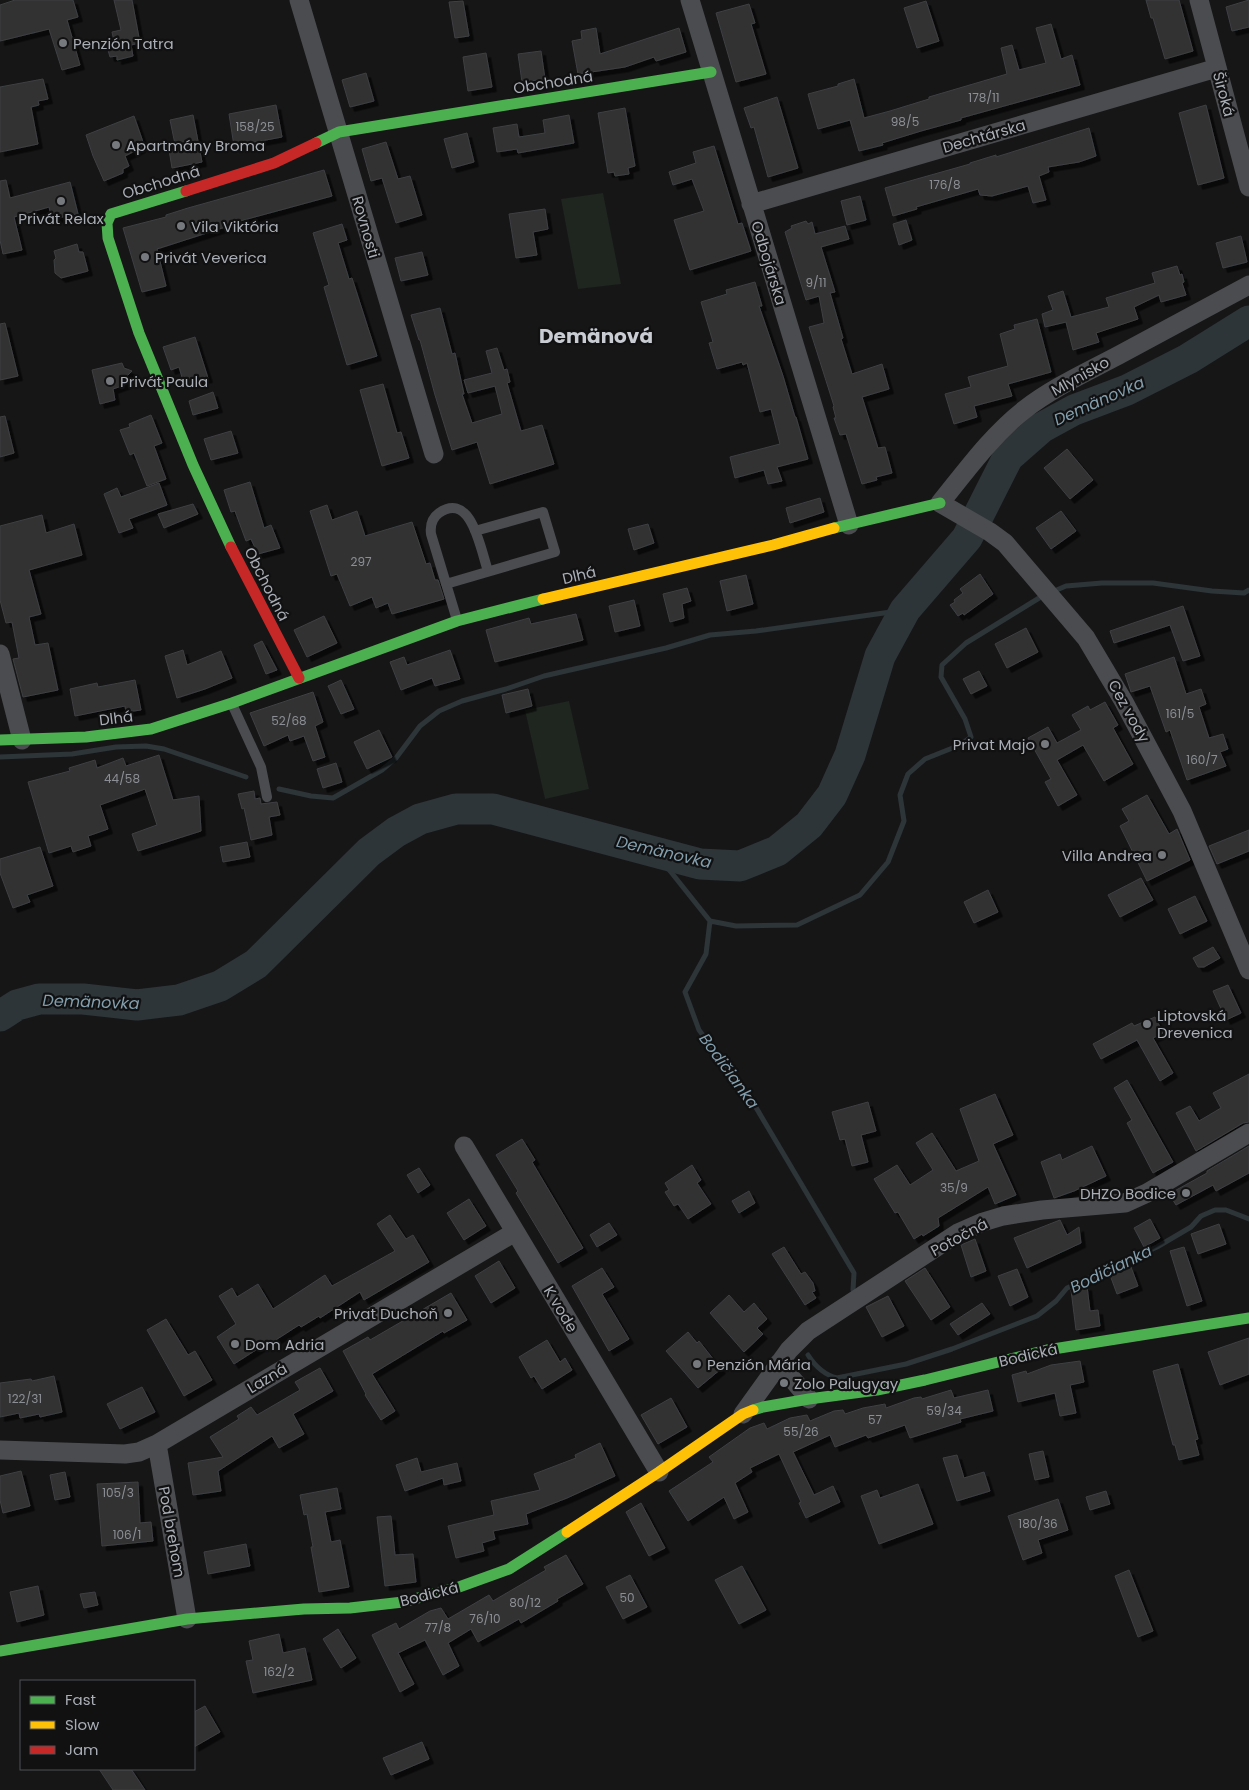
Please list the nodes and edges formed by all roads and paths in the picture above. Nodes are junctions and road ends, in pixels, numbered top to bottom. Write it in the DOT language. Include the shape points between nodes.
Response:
graph roads {
  1 [pos="299,0"];
  2 [pos="690,0"];
  3 [pos="1199,0"];
  4 [pos="1217,68"];
  5 [pos="711,72"];
  6 [pos="339,132"];
  7 [pos="1249,187"];
  8 [pos="751,204"];
  9 [pos="1249,285"];
  10 [pos="434,454"];
  11 [pos="940,503"];
  12 [pos="849,525"];
  13 [pos="475,531"];
  14 [pos="488,571"];
  15 [pos="446,584"];
  16 [pos="457,621"];
  17 [pos="0,654"];
  18 [pos="299,678"];
  19 [pos="232,703"];
  20 [pos="0,740"];
  21 [pos="22,740"];
  22 [pos="266,797"];
  23 [pos="1249,970"];
  24 [pos="1249,1133"];
  25 [pos="464,1146"];
  26 [pos="514,1232"];
  27 [pos="1249,1318"];
  28 [pos="779,1363"];
  29 [pos="809,1399"];
  30 [pos="743,1414"];
  31 [pos="157,1444"];
  32 [pos="0,1450"];
  33 [pos="659,1472"];
  34 [pos="188,1619"];
  35 [pos="0,1651"];
  1 -- 6 [label="street, Rovnosti"];
  2 -- 5 [label="street, Odbojárska"];
  3 -- 4 [label="street, Široká"];
  4 -- 7 [label="street, Široká"];
  4 -- 8 [label="street, Dechtárska"];
  5 -- 6 [label="street, Obchodná"];
  5 -- 8 [label="street, Odbojárska"];
  6 -- 10 [label="street, Rovnosti"];
  6 -- 18 [label="street, Obchodná" via="274,163 117,211 111,214 107,223 108,238 139,333 167,403 217,520"];
  8 -- 12 [label="street, Odbojárska"];
  9 -- 11 [label="street, Mlynisko" via="1086,372 1024,410 987,446"];
  11 -- 12 [label="street, Dlhá"];
  11 -- 23 [label="street, Cez vody" via="1004,543 1086,638 1182,811"];
  12 -- 16 [label="street, Dlhá"];
  13 -- 14 [label="lane"];
  13 -- 14 [label="lane" via="543,512 555,552"];
  13 -- 15 [label="lane" via="469,516 459,509 446,509 432,521 431,534"];
  14 -- 15 [label="lane"];
  15 -- 16 [label="lane"];
  16 -- 18 [label="street, Dlhá"];
  17 -- 21 [label="street"];
  18 -- 19 [label="street, Dlhá"];
  19 -- 21 [label="street, Dlhá" via="151,729"];
  19 -- 22 [label="lane" via="261,767"];
  20 -- 21 [label="street, Dlhá"];
  24 -- 28 [label="street, Potočná" via="1125,1202 1018,1214 969,1228 808,1331"];
  25 -- 26 [label="street, K vode"];
  26 -- 31 [label="street, Lazná"];
  26 -- 33 [label="street, K vode"];
  27 -- 29 [label="street, Bodická" via="1047,1350 877,1390"];
  28 -- 29 [label="street"];
  28 -- 30 [label="street, Potočná"];
  29 -- 30 [label="street, Bodická"];
  30 -- 33 [label="street, Bodická"];
  31 -- 32 [label="street, Lazná" via="125,1454"];
  31 -- 34 [label="street, Pod brehom"];
  33 -- 34 [label="street, Bodická" via="509,1569 459,1587 403,1602"];
  34 -- 35 [label="street, Bodická"];
}
